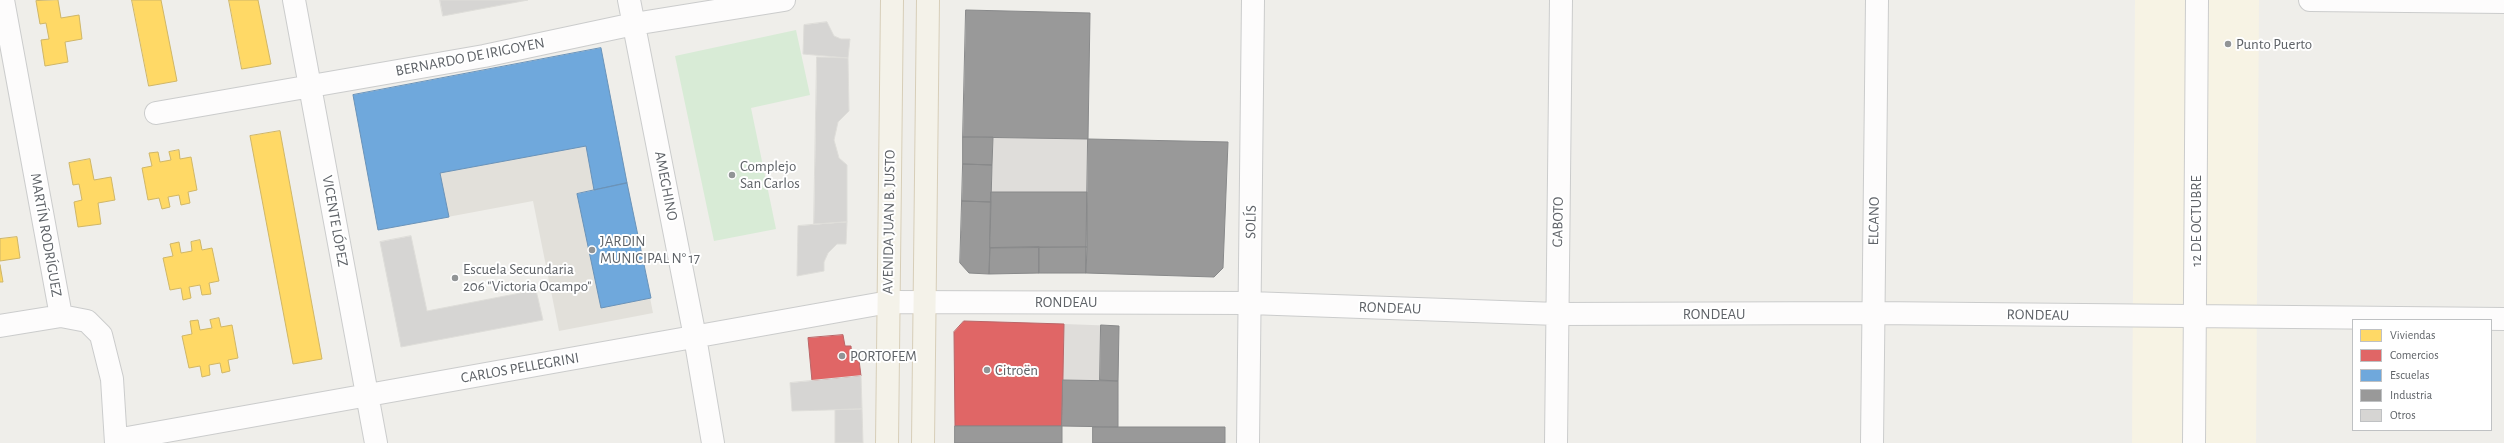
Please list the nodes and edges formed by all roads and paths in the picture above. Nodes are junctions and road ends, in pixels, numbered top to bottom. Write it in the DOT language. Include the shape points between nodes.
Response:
graph roads {
  1 [pos="3,0"];
  2 [pos="294,0"];
  3 [pos="629,0"];
  4 [pos="784,0"];
  5 [pos="892,0"];
  6 [pos="928,0"];
  7 [pos="1253,0"];
  8 [pos="1560,0"];
  9 [pos="1877,0"];
  10 [pos="2198,0"];
  11 [pos="2310,0"];
  12 [pos="2504,2"];
  13 [pos="634,24"];
  14 [pos="310,86"];
  15 [pos="156,113"];
  16 [pos="925,301"];
  17 [pos="889,302"];
  18 [pos="1250,303"];
  19 [pos="1873,313"];
  20 [pos="1557,314"];
  21 [pos="61,316"];
  22 [pos="2195,318"];
  23 [pos="2504,319"];
  24 [pos="0,326"];
  25 [pos="695,337"];
  26 [pos="367,394"];
  27 [pos="116,442"];
  28 [pos="376,443"];
  29 [pos="712,443"];
  30 [pos="887,443"];
  31 [pos="923,443"];
  32 [pos="1248,443"];
  33 [pos="1556,443"];
  34 [pos="1872,443"];
  35 [pos="2194,443"];
  1 -- 21 [label="street, MARTÍN RODRÍGUEZ"];
  2 -- 14 [label="street, VICENTE LÓPEZ"];
  3 -- 13 [label="street, AMEGHINO"];
  4 -- 13 [label="street, BERNARDO DE IRIGOYEN"];
  5 -- 17 [label="main road, AVENIDA JUAN B. JUSTO"];
  6 -- 16 [label="main road"];
  7 -- 18 [label="street, SOLÍS"];
  8 -- 20 [label="street, GABOTO"];
  9 -- 19 [label="street, ELCANO"];
  10 -- 22 [label="street, 12 DE OCTUBRE"];
  11 -- 12 [label="street"];
  13 -- 14 [label="street, BERNARDO DE IRIGOYEN" via="484,56"];
  13 -- 25 [label="street, AMEGHINO"];
  14 -- 15 [label="street, BERNARDO DE IRIGOYEN"];
  14 -- 26 [label="street, VICENTE LÓPEZ"];
  16 -- 17 [label="street, CARLOS PELLEGRINI"];
  16 -- 18 [label="street, RONDEAU"];
  16 -- 31 [label="main road"];
  17 -- 25 [label="street, CARLOS PELLEGRINI"];
  17 -- 30 [label="main road, AVENIDA JUAN B. JUSTO"];
  18 -- 20 [label="street, RONDEAU"];
  18 -- 32 [label="street, SOLÍS"];
  19 -- 20 [label="street, RONDEAU"];
  19 -- 22 [label="street, RONDEAU"];
  19 -- 34 [label="street, ELCANO"];
  20 -- 33 [label="street, GABOTO"];
  21 -- 24 [label="street"];
  21 -- 27 [label="street, MARTÍN RODRÍGUEZ" via="87,321 101,335 112,378"];
  22 -- 23 [label="street, RONDEAU"];
  22 -- 35 [label="street, 12 DE OCTUBRE"];
  25 -- 26 [label="street, CARLOS PELLEGRINI"];
  25 -- 29 [label="street, AMEGHINO"];
  26 -- 27 [label="street, CARLOS PELLEGRINI"];
  26 -- 28 [label="street, VICENTE LÓPEZ"];
}
